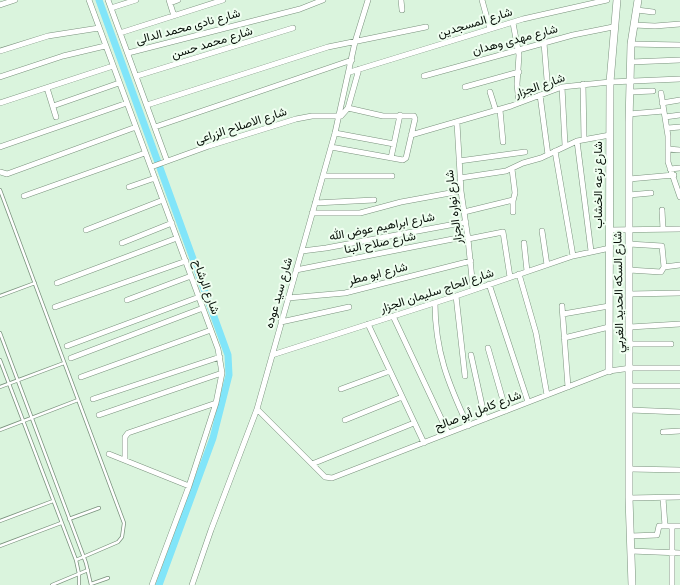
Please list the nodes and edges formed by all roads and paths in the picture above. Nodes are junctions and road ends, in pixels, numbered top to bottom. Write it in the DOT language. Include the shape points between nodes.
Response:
graph roads {
  1 [pos="15,0"];
  2 [pos="89,0"];
  3 [pos="108,0"];
  4 [pos="136,0"];
  5 [pos="178,0"];
  6 [pos="223,0"];
  7 [pos="323,0"];
  8 [pos="368,0"];
  9 [pos="401,0"];
  10 [pos="482,0"];
  11 [pos="607,0"];
  12 [pos="616,0"];
  13 [pos="638,0"];
  14 [pos="170,1"];
  15 [pos="0,5"];
  16 [pos="111,8"];
  17 [pos="402,10"];
  18 [pos="637,10"];
  19 [pos="653,12"];
  20 [pos="174,16"];
  21 [pos="513,23"];
  22 [pos="680,24"];
  23 [pos="634,25"];
  24 [pos="426,27"];
  25 [pos="613,27"];
  26 [pos="99,28"];
  27 [pos="293,28"];
  28 [pos="490,29"];
  29 [pos="120,33"];
  30 [pos="355,42"];
  31 [pos="544,43"];
  32 [pos="631,44"];
  33 [pos="680,45"];
  34 [pos="106,46"];
  35 [pos="518,50"];
  36 [pos="0,51"];
  37 [pos="128,53"];
  38 [pos="352,60"];
  39 [pos="680,60"];
  40 [pos="631,62"];
  41 [pos="113,66"];
  42 [pos="359,69"];
  43 [pos="350,72"];
  44 [pos="519,72"];
  45 [pos="137,76"];
  46 [pos="424,76"];
  47 [pos="0,77"];
  48 [pos="680,79"];
  49 [pos="630,81"];
  50 [pos="610,82"];
  51 [pos="120,83"];
  52 [pos="583,84"];
  53 [pos="465,87"];
  54 [pos="562,87"];
  55 [pos="47,88"];
  56 [pos="652,91"];
  57 [pos="490,92"];
  58 [pos="548,92"];
  59 [pos="630,92"];
  60 [pos="661,92"];
  61 [pos="540,95"];
  62 [pos="680,100"];
  63 [pos="0,103"];
  64 [pos="127,103"];
  65 [pos="519,103"];
  66 [pos="662,103"];
  67 [pos="147,105"];
  68 [pos="53,106"];
  69 [pos="348,108"];
  70 [pos="498,110"];
  71 [pos="629,114"];
  72 [pos="664,114"];
  73 [pos="400,115"];
  74 [pos="680,115"];
  75 [pos="56,117"];
  76 [pos="338,118"];
  77 [pos="457,123"];
  78 [pos="136,127"];
  79 [pos="155,127"];
  80 [pos="680,127"];
  81 [pos="668,128"];
  82 [pos="335,133"];
  83 [pos="411,135"];
  84 [pos="610,135"];
  85 [pos="584,139"];
  86 [pos="577,141"];
  87 [pos="503,142"];
  88 [pos="394,144"];
  89 [pos="565,145"];
  90 [pos="0,147"];
  91 [pos="331,147"];
  92 [pos="668,149"];
  93 [pos="680,150"];
  94 [pos="555,151"];
  95 [pos="145,152"];
  96 [pos="525,152"];
  97 [pos="548,155"];
  98 [pos="391,158"];
  99 [pos="167,161"];
  100 [pos="459,162"];
  101 [pos="151,167"];
  102 [pos="680,168"];
  103 [pos="512,169"];
  104 [pos="670,169"];
  105 [pos="0,172"];
  106 [pos="674,175"];
  107 [pos="323,176"];
  108 [pos="392,176"];
  109 [pos="155,178"];
  110 [pos="460,178"];
  111 [pos="629,179"];
  112 [pos="129,187"];
  113 [pos="0,190"];
  114 [pos="461,190"];
  115 [pos="650,193"];
  116 [pos="629,195"];
  117 [pos="24,196"];
  118 [pos="680,197"];
  119 [pos="163,200"];
  120 [pos="374,200"];
  121 [pos="513,200"];
  122 [pos="315,203"];
  123 [pos="662,210"];
  124 [pos="464,212"];
  125 [pos="513,212"];
  126 [pos="312,213"];
  127 [pos="466,222"];
  128 [pos="172,223"];
  129 [pos="680,228"];
  130 [pos="663,229"];
  131 [pos="86,230"];
  132 [pos="609,230"];
  133 [pos="629,230"];
  134 [pos="542,231"];
  135 [pos="177,238"];
  136 [pos="468,238"];
  137 [pos="122,243"];
  138 [pos="524,243"];
  139 [pos="629,244"];
  140 [pos="610,248"];
  141 [pos="302,251"];
  142 [pos="591,251"];
  143 [pos="573,256"];
  144 [pos="186,261"];
  145 [pos="471,261"];
  146 [pos="547,265"];
  147 [pos="680,265"];
  148 [pos="664,266"];
  149 [pos="296,270"];
  150 [pos="629,270"];
  151 [pos="527,271"];
  152 [pos="519,274"];
  153 [pos="191,276"];
  154 [pos="510,277"];
  155 [pos="35,283"];
  156 [pos="58,283"];
  157 [pos="489,284"];
  158 [pos="473,289"];
  159 [pos="680,293"];
  160 [pos="630,294"];
  161 [pos="0,296"];
  162 [pos="456,296"];
  163 [pos="199,297"];
  164 [pos="288,298"];
  165 [pos="127,300"];
  166 [pos="435,303"];
  167 [pos="562,306"];
  168 [pos="609,306"];
  169 [pos="349,307"];
  170 [pos="55,308"];
  171 [pos="203,308"];
  172 [pos="563,314"];
  173 [pos="392,316"];
  174 [pos="281,322"];
  175 [pos="368,324"];
  176 [pos="680,324"];
  177 [pos="609,327"];
  178 [pos="630,327"];
  179 [pos="211,330"];
  180 [pos="0,333"];
  181 [pos="564,338"];
  182 [pos="630,344"];
  183 [pos="671,344"];
  184 [pos="67,346"];
  185 [pos="488,348"];
  186 [pos="272,354"];
  187 [pos="471,355"];
  188 [pos="220,357"];
  189 [pos="71,358"];
  190 [pos="0,360"];
  191 [pos="64,363"];
  192 [pos="631,368"];
  193 [pos="680,368"];
  194 [pos="390,370"];
  195 [pos="609,370"];
  196 [pos="222,373"];
  197 [pos="465,376"];
  198 [pos="81,377"];
  199 [pos="18,380"];
  200 [pos="9,384"];
  201 [pos="568,386"];
  202 [pos="630,386"];
  203 [pos="680,386"];
  204 [pos="0,387"];
  205 [pos="341,389"];
  206 [pos="547,395"];
  207 [pos="402,398"];
  208 [pos="93,399"];
  209 [pos="78,400"];
  210 [pos="528,402"];
  211 [pos="216,403"];
  212 [pos="257,409"];
  213 [pos="630,410"];
  214 [pos="506,411"];
  215 [pos="680,412"];
  216 [pos="99,415"];
  217 [pos="32,418"];
  218 [pos="485,419"];
  219 [pos="345,420"];
  220 [pos="22,421"];
  221 [pos="414,423"];
  222 [pos="468,426"];
  223 [pos="0,430"];
  224 [pos="680,431"];
  225 [pos="663,432"];
  226 [pos="448,433"];
  227 [pos="424,443"];
  228 [pos="110,454"];
  229 [pos="125,460"];
  230 [pos="312,464"];
  231 [pos="630,469"];
  232 [pos="680,470"];
  233 [pos="188,486"];
  234 [pos="680,497"];
  235 [pos="630,498"];
  236 [pos="663,498"];
  237 [pos="53,501"];
  238 [pos="99,508"];
  239 [pos="69,519"];
  240 [pos="0,521"];
  241 [pos="61,523"];
  242 [pos="665,526"];
  243 [pos="672,526"];
  244 [pos="680,526"];
  245 [pos="631,536"];
  246 [pos="0,546"];
  247 [pos="631,551"];
  248 [pos="670,553"];
  249 [pos="680,553"];
  250 [pos="84,557"];
  251 [pos="76,560"];
  252 [pos="88,570"];
  253 [pos="79,574"];
  254 [pos="108,578"];
  255 [pos="91,584"];
  256 [pos="52,585"];
  257 [pos="79,585"];
  258 [pos="152,585"];
  259 [pos="192,585"];
  260 [pos="632,585"];
  261 [pos="672,585"];
  1 -- 15 [label="street"];
  2 -- 26 [label="street, شارع الرشاح"];
  3 -- 16 [label="street"];
  4 -- 16 [label="street"];
  5 -- 14 [label="street"];
  6 -- 20 [label="street"];
  7 -- 37 [label="street, شارع نادى محمد الدالى" via="300,9"];
  8 -- 30 [label="street, شارع سيد عوده"];
  9 -- 17 [label="street"];
  10 -- 28 [label="street"];
  11 -- 21 [label="street, شارع المسجدين"];
  12 -- 25 [label="street, شارع ترعه الخشاب"];
  13 -- 18 [label="street, شارع السكه الحديد الغربي"];
  14 -- 20 [label="street"];
  16 -- 29 [label="street"];
  18 -- 19 [label="street"];
  18 -- 23 [label="street, شارع السكه الحديد الغربي"];
  20 -- 29 [label="street"];
  21 -- 28 [label="street, شارع المسجدين"];
  21 -- 35 [label="street"];
  22 -- 23 [label="street"];
  23 -- 32 [label="street, شارع السكه الحديد الغربي"];
  24 -- 30 [label="street"];
  25 -- 31 [label="street, شارع مهدى وهدان"];
  25 -- 50 [label="street, شارع ترعه الخشاب"];
  26 -- 34 [label="street, شارع الرشاح"];
  26 -- 36 [label="street" via="54,35"];
  27 -- 45 [label="street, شارع محمد حسن"];
  28 -- 42 [label="street, شارع المسجدين"];
  29 -- 37 [label="street"];
  30 -- 38 [label="street, شارع سيد عوده"];
  30 -- 67 [label="street" via="328,47"];
  31 -- 35 [label="street, شارع مهدى وهدان"];
  31 -- 58 [label="street"];
  32 -- 33 [label="street"];
  32 -- 40 [label="street, شارع السكه الحديد الغربي"];
  34 -- 41 [label="street, شارع الرشاح"];
  34 -- 47 [label="street" via="63,56"];
  35 -- 44 [label="street"];
  35 -- 46 [label="street, شارع مهدى وهدان"];
  37 -- 45 [label="street"];
  38 -- 43 [label="street, شارع سيد عوده"];
  38 -- 79 [label="street"];
  39 -- 40 [label="street"];
  40 -- 49 [label="street, شارع السكه الحديد الغربي"];
  41 -- 51 [label="street, شارع الرشاح"];
  41 -- 55 [label="street"];
  42 -- 43 [label="street, شارع المسجدين"];
  42 -- 69 [label="street"];
  43 -- 76 [label="street, شارع سيد عوده"];
  44 -- 53 [label="street"];
  44 -- 65 [label="street"];
  45 -- 67 [label="street"];
  48 -- 49 [label="street, شارع الجزار"];
  49 -- 50 [label="street, شارع الجزار"];
  49 -- 59 [label="street, شارع السكه الحديد الغربي"];
  50 -- 52 [label="street, شارع الجزار"];
  50 -- 84 [label="street, شارع ترعه الخشاب"];
  51 -- 64 [label="street, شارع الرشاح"];
  51 -- 68 [label="street"];
  52 -- 54 [label="street, شارع الجزار"];
  52 -- 85 [label="street"];
  54 -- 58 [label="street, شارع الجزار"];
  54 -- 89 [label="street"];
  55 -- 63 [label="street"];
  55 -- 68 [label="street"];
  56 -- 59 [label="street"];
  57 -- 70 [label="street"];
  58 -- 61 [label="street, شارع الجزار"];
  59 -- 71 [label="street, شارع السكه الحديد الغربي"];
  60 -- 66 [label="street"];
  61 -- 65 [label="street, شارع الجزار"];
  61 -- 97 [label="street"];
  62 -- 66 [label="street"];
  64 -- 78 [label="street, شارع الرشاح"];
  64 -- 90 [label="street"];
  65 -- 70 [label="street, شارع الجزار"];
  66 -- 72 [label="street"];
  67 -- 79 [label="street"];
  68 -- 75 [label="street"];
  69 -- 73 [label="street" via="381,115"];
  69 -- 76 [label="street" via="346,113"];
  70 -- 77 [label="street, شارع الجزار"];
  70 -- 87 [label="street"];
  71 -- 72 [label="street"];
  71 -- 111 [label="street, شارع السكه الحديد الغربي"];
  72 -- 74 [label="street"];
  72 -- 81 [label="street"];
  73 -- 83 [label="street" via="415,117"];
  73 -- 88 [label="street"];
  76 -- 82 [label="street, شارع سيد عوده"];
  76 -- 99 [label="street, شارع الاصلاح الزراعى" via="320,116 296,119"];
  77 -- 83 [label="street, شارع الجزار"];
  77 -- 100 [label="street, شارع نواره الجزار"];
  78 -- 95 [label="street, شارع الرشاح"];
  78 -- 105 [label="street" via="7,174"];
  79 -- 99 [label="street"];
  80 -- 81 [label="street"];
  81 -- 92 [label="street"];
  82 -- 88 [label="street"];
  82 -- 91 [label="street, شارع سيد عوده"];
  83 -- 98 [label="street" via="406,159"];
  84 -- 85 [label="street"];
  84 -- 132 [label="street, شارع ترعه الخشاب"];
  85 -- 86 [label="street"];
  86 -- 89 [label="street"];
  86 -- 142 [label="street"];
  88 -- 98 [label="street"];
  89 -- 94 [label="street"];
  91 -- 98 [label="street"];
  91 -- 107 [label="street, شارع سيد عوده"];
  92 -- 93 [label="street"];
  92 -- 104 [label="street"];
  94 -- 97 [label="street"];
  94 -- 143 [label="street"];
  95 -- 101 [label="street, شارع الرشاح"];
  95 -- 117 [label="street"];
  96 -- 100 [label="street"];
  97 -- 103 [label="street"];
  99 -- 101 [label="street, شارع الاصلاح الزراعى"];
  100 -- 110 [label="street, شارع نواره الجزار"];
  101 -- 109 [label="street, شارع الرشاح"];
  102 -- 104 [label="street"];
  103 -- 110 [label="street"];
  103 -- 121 [label="street" via="515,192"];
  104 -- 106 [label="street"];
  106 -- 111 [label="street"];
  106 -- 118 [label="street"];
  107 -- 108 [label="street"];
  107 -- 122 [label="street, شارع سيد عوده"];
  109 -- 112 [label="street"];
  109 -- 119 [label="street, شارع الرشاح"];
  110 -- 114 [label="street, شارع نواره الجزار"];
  111 -- 116 [label="street, شارع السكه الحديد الغربي"];
  113 -- 155 [label="lane"];
  114 -- 124 [label="street, شارع نواره الجزار"];
  114 -- 126 [label="street" via="360,213"];
  115 -- 116 [label="street"];
  116 -- 133 [label="street, شارع السكه الحديد الغربي"];
  119 -- 128 [label="street, شارع الرشاح"];
  119 -- 131 [label="street"];
  120 -- 122 [label="street"];
  121 -- 124 [label="street"];
  121 -- 125 [label="street"];
  122 -- 126 [label="street, شارع سيد عوده"];
  123 -- 130 [label="street"];
  124 -- 127 [label="street, شارع نواره الجزار"];
  126 -- 141 [label="street, شارع سيد عوده"];
  127 -- 136 [label="street, شارع نواره الجزار"];
  127 -- 141 [label="street, شارع ابراهيم عوض الله"];
  128 -- 135 [label="street, شارع الرشاح"];
  128 -- 137 [label="street"];
  129 -- 130 [label="street"];
  130 -- 133 [label="street"];
  132 -- 133 [label="street"];
  132 -- 140 [label="street, شارع ترعه الخشاب"];
  133 -- 139 [label="street, شارع السكه الحديد الغربي"];
  134 -- 146 [label="street"];
  135 -- 144 [label="street, شارع الرشاح"];
  135 -- 156 [label="street"];
  136 -- 145 [label="street, شارع نواره الجزار"];
  136 -- 149 [label="street, شارع صلاح البنا"];
  136 -- 154 [label="street, شارع صلاح البنا" via="503,232"];
  138 -- 151 [label="street"];
  139 -- 148 [label="street" via="662,246"];
  139 -- 150 [label="street, شارع السكه الحديد الغربي"];
  140 -- 142 [label="street, شارع الحاج سليمان الجزار"];
  140 -- 168 [label="street, شارع ترعه الخشاب"];
  141 -- 149 [label="street, شارع سيد عوده"];
  142 -- 143 [label="street, شارع الحاج سليمان الجزار"];
  143 -- 146 [label="street, شارع الحاج سليمان الجزار"];
  144 -- 153 [label="street, شارع الرشاح"];
  144 -- 170 [label="street"];
  145 -- 158 [label="street, شارع نواره الجزار"];
  145 -- 164 [label="street, شارع ابو مطر" via="345,293"];
  146 -- 151 [label="street, شارع الحاج سليمان الجزار"];
  147 -- 148 [label="street"];
  148 -- 150 [label="street" via="661,272"];
  149 -- 164 [label="street, شارع سيد عوده"];
  150 -- 160 [label="street, شارع السكه الحديد الغربي"];
  151 -- 152 [label="street, شارع الحاج سليمان الجزار"];
  152 -- 154 [label="street, شارع الحاج سليمان الجزار"];
  152 -- 206 [label="street" via="536,333"];
  153 -- 163 [label="street, شارع الرشاح"];
  153 -- 165 [label="street"];
  154 -- 157 [label="street, شارع الحاج سليمان الجزار"];
  155 -- 161 [label="lane"];
  155 -- 191 [label="lane"];
  157 -- 158 [label="street, شارع الحاج سليمان الجزار"];
  157 -- 210 [label="street"];
  158 -- 162 [label="street, شارع الحاج سليمان الجزار"];
  159 -- 160 [label="street"];
  160 -- 178 [label="street, شارع السكه الحديد الغربي"];
  162 -- 166 [label="street, شارع الحاج سليمان الجزار"];
  162 -- 197 [label="street"];
  163 -- 171 [label="street, شارع الرشاح"];
  163 -- 184 [label="street"];
  164 -- 174 [label="street, شارع سيد عوده"];
  166 -- 173 [label="street, شارع الحاج سليمان الجزار"];
  166 -- 222 [label="street" via="436,331 443,367"];
  167 -- 172 [label="street"];
  168 -- 172 [label="street"];
  168 -- 177 [label="street, شارع ترعه الخشاب"];
  169 -- 174 [label="street"];
  171 -- 179 [label="street, شارع الرشاح"];
  171 -- 189 [label="street"];
  172 -- 181 [label="street"];
  173 -- 175 [label="street, شارع الحاج سليمان الجزار"];
  173 -- 226 [label="street"];
  174 -- 186 [label="street, شارع سيد عوده"];
  175 -- 186 [label="street, شارع الحاج سليمان الجزار"];
  175 -- 194 [label="street"];
  176 -- 178 [label="street"];
  177 -- 181 [label="street"];
  177 -- 195 [label="street, شارع ترعه الخشاب"];
  178 -- 182 [label="street, شارع السكه الحديد الغربي"];
  179 -- 188 [label="street, شارع الرشاح"];
  179 -- 198 [label="street"];
  180 -- 199 [label="lane"];
  181 -- 201 [label="street"];
  182 -- 183 [label="street"];
  182 -- 192 [label="street, شارع السكه الحديد الغربي"];
  185 -- 214 [label="street"];
  186 -- 212 [label="street, شارع سيد عوده"];
  187 -- 218 [label="street"];
  188 -- 196 [label="street, شارع الرشاح"];
  188 -- 208 [label="street"];
  190 -- 200 [label="lane"];
  191 -- 199 [label="lane"];
  191 -- 209 [label="lane"];
  192 -- 193 [label="street, شارع كامل أبو صالح"];
  192 -- 195 [label="street, شارع كامل أبو صالح"];
  192 -- 202 [label="street, شارع السكه الحديد الغربي"];
  194 -- 205 [label="street"];
  194 -- 207 [label="street"];
  195 -- 201 [label="street, شارع كامل أبو صالح"];
  196 -- 211 [label="street, شارع الرشاح"];
  196 -- 216 [label="street"];
  199 -- 200 [label="lane"];
  199 -- 217 [label="lane"];
  200 -- 204 [label="lane"];
  200 -- 220 [label="lane"];
  201 -- 206 [label="street, شارع كامل أبو صالح"];
  202 -- 203 [label="street"];
  202 -- 213 [label="street, شارع السكه الحديد الغربي"];
  206 -- 210 [label="street, شارع كامل أبو صالح"];
  207 -- 219 [label="street"];
  207 -- 221 [label="street"];
  209 -- 217 [label="lane"];
  209 -- 250 [label="lane" via="124,524 122,537 118,542"];
  210 -- 214 [label="street, شارع كامل أبو صالح"];
  211 -- 229 [label="street" via="128,433 125,437"];
  211 -- 233 [label="street, شارع الرشاح"];
  212 -- 230 [label="street"];
  212 -- 259 [label="street, شارع سيد عوده"];
  213 -- 215 [label="street"];
  213 -- 231 [label="street, شارع السكه الحديد الغربي"];
  214 -- 218 [label="street, شارع كامل أبو صالح"];
  217 -- 220 [label="lane"];
  217 -- 239 [label="lane"];
  218 -- 222 [label="street, شارع كامل أبو صالح"];
  220 -- 223 [label="lane"];
  220 -- 237 [label="lane"];
  221 -- 227 [label="street"];
  221 -- 230 [label="street"];
  222 -- 226 [label="street, شارع كامل أبو صالح"];
  224 -- 225 [label="street"];
  226 -- 227 [label="street, شارع كامل أبو صالح"];
  227 -- 230 [label="street, شارع كامل أبو صالح" via="335,478 325,476"];
  228 -- 229 [label="street"];
  229 -- 233 [label="street"];
  231 -- 232 [label="street"];
  231 -- 235 [label="street, شارع السكه الحديد الغربي"];
  233 -- 258 [label="street, شارع الرشاح"];
  234 -- 236 [label="street"];
  235 -- 236 [label="street"];
  235 -- 245 [label="street, شارع السكه الحديد الغربي"];
  236 -- 242 [label="street"];
  237 -- 240 [label="lane"];
  237 -- 241 [label="lane"];
  238 -- 239 [label="lane"];
  239 -- 250 [label="lane"];
  241 -- 246 [label="lane"];
  241 -- 251 [label="lane"];
  242 -- 243 [label="street"];
  242 -- 245 [label="street" via="659,526 657,535"];
  243 -- 244 [label="street"];
  243 -- 248 [label="street"];
  245 -- 247 [label="street, شارع السكه الحديد الغربي"];
  247 -- 248 [label="street"];
  247 -- 260 [label="street, شارع السكه الحديد الغربي"];
  248 -- 249 [label="street"];
  248 -- 261 [label="street"];
  250 -- 251 [label="lane"];
  250 -- 252 [label="lane"];
  251 -- 253 [label="lane"];
  252 -- 253 [label="lane"];
  252 -- 255 [label="lane"];
  253 -- 256 [label="lane"];
  253 -- 257 [label="lane"];
  254 -- 255 [label="lane"];
}
